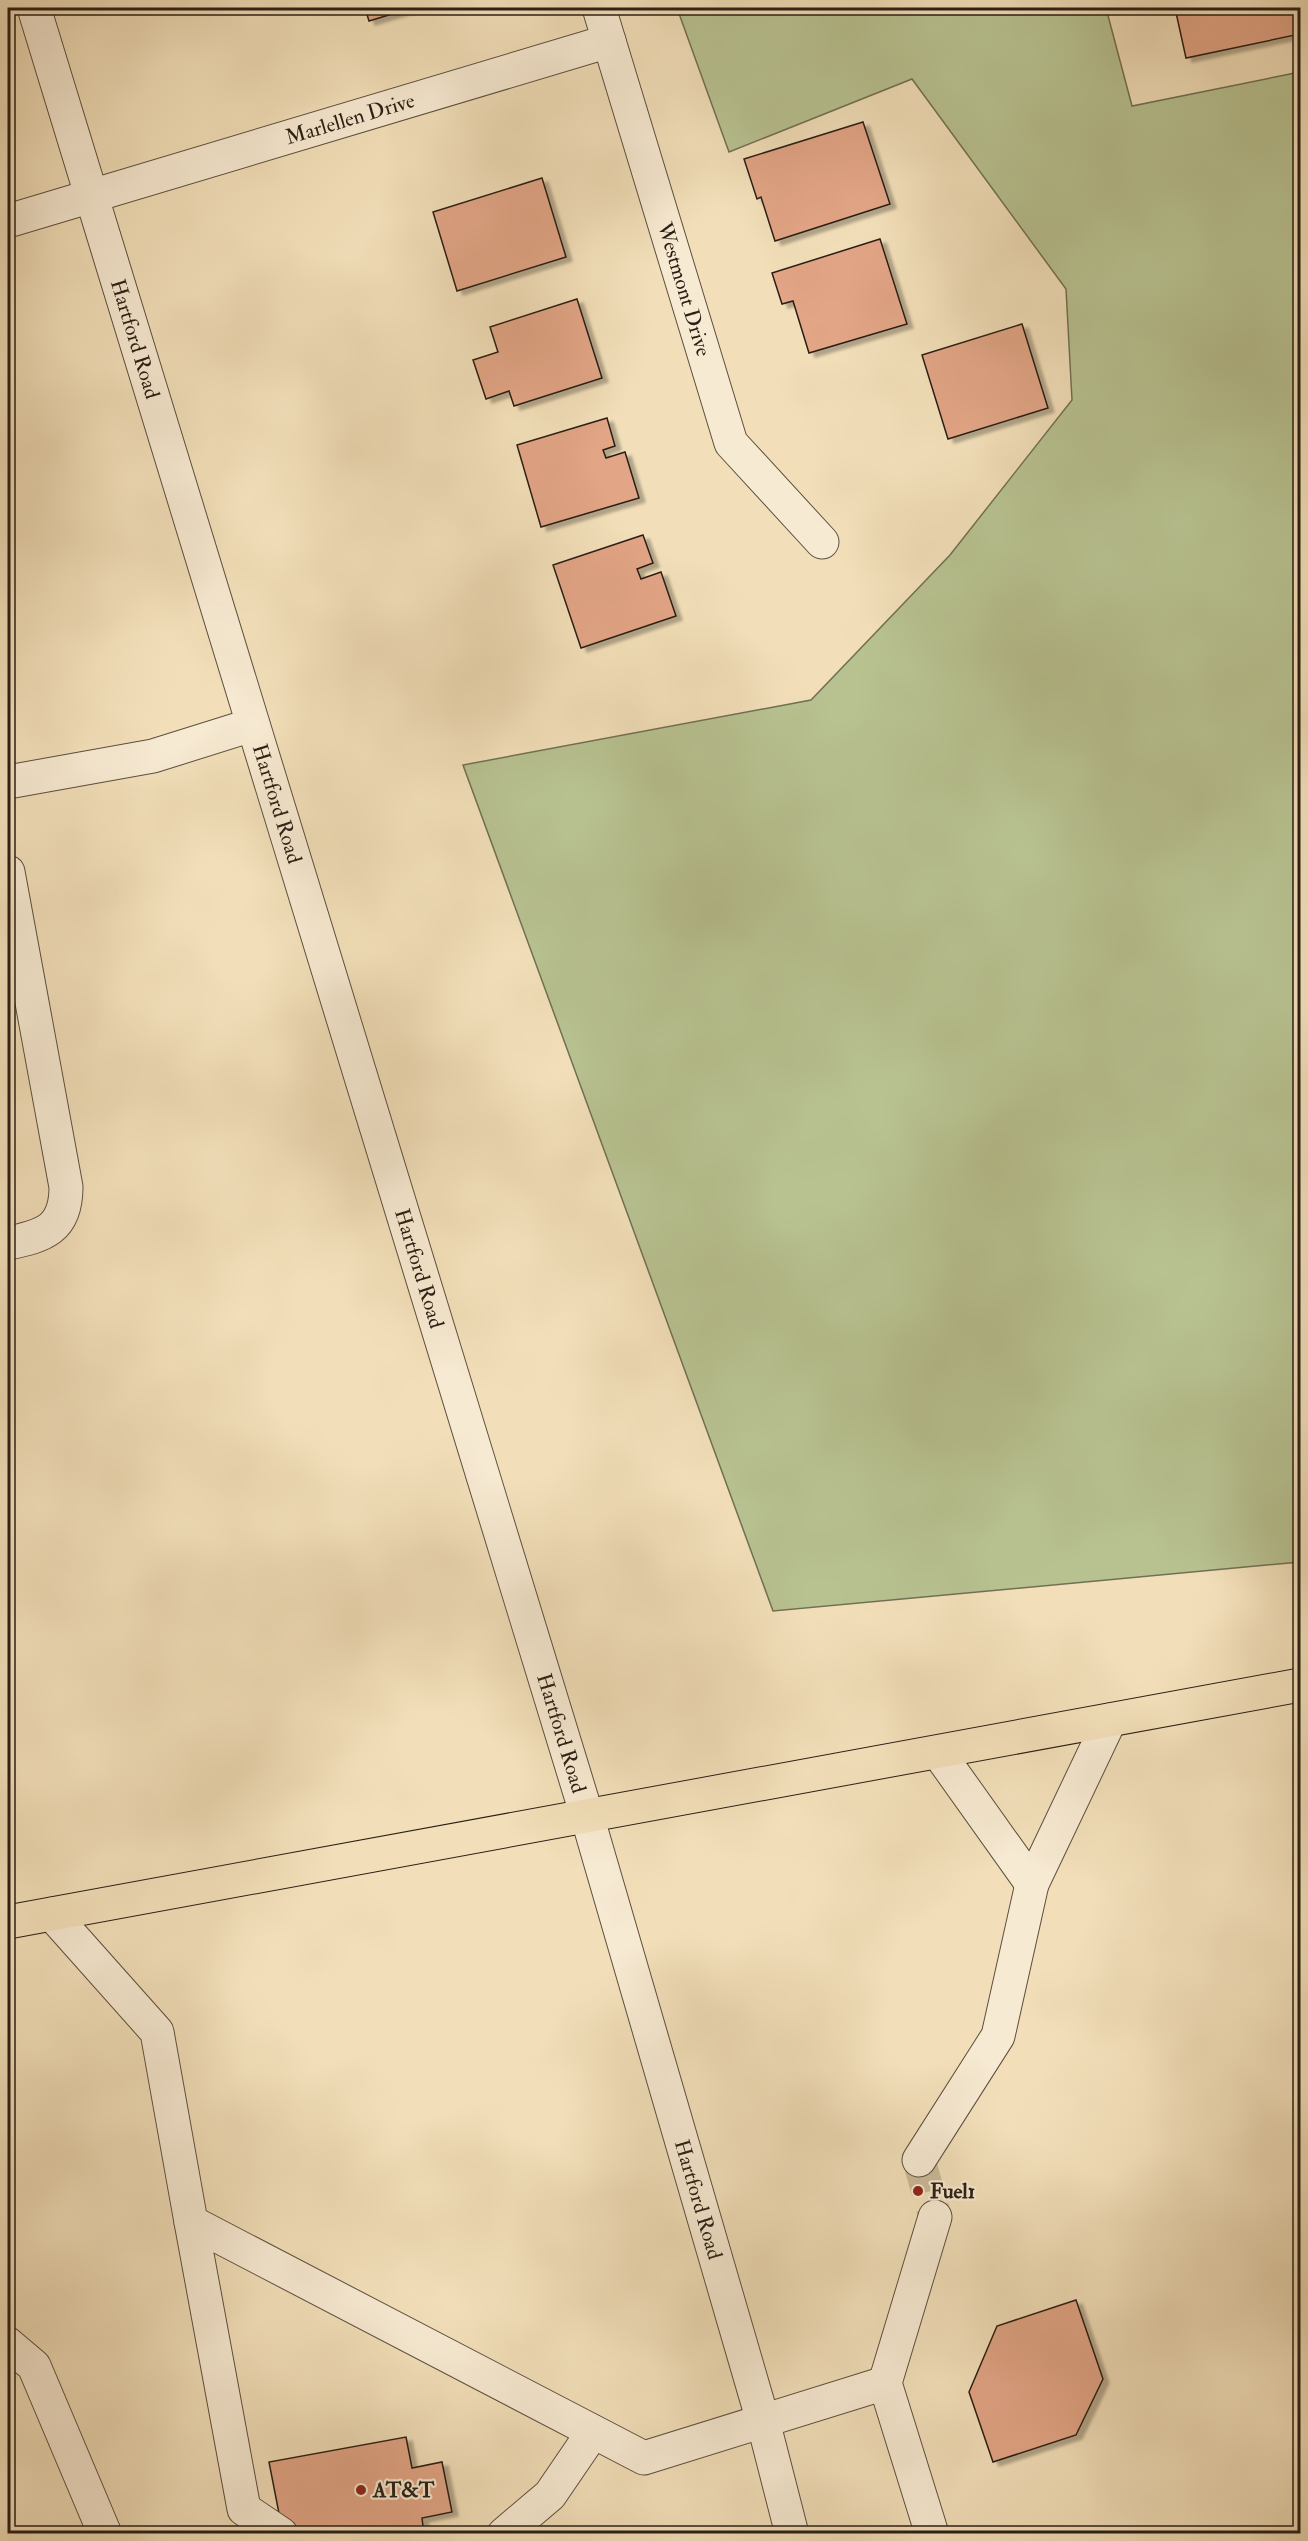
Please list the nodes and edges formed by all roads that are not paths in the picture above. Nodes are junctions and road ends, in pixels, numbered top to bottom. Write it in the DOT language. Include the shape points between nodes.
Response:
graph roads {
  1 [pos="34,8"];
  2 [pos="599,8"];
  3 [pos="609,41"];
  4 [pos="91,196"];
  5 [pos="8,221"];
  6 [pos="822,542"];
  7 [pos="252,725"];
  8 [pos="8,782"];
  9 [pos="8,872"];
  10 [pos="8,1243"];
  11 [pos="1300,1685"];
  12 [pos="1110,1720"];
  13 [pos="938,1752"];
  14 [pos="587,1816"];
  15 [pos="1032,1884"];
  16 [pos="52,1914"];
  17 [pos="8,1922"];
  18 [pos="919,2160"];
  19 [pos="935,2217"];
  20 [pos="191,2222"];
  21 [pos="8,2344"];
  22 [pos="885,2383"];
  23 [pos="763,2421"];
  24 [pos="593,2432"];
  25 [pos="105,2534"];
  26 [pos="281,2534"];
  27 [pos="504,2534"];
  28 [pos="792,2534"];
  29 [pos="932,2534"];
  1 -- 4 [label="street, Hartford Road"];
  2 -- 3 [label="street, Westmont Drive"];
  3 -- 4 [label="street, Marlellen Drive"];
  3 -- 6 [label="street, Westmont Drive" via="731,443"];
  4 -- 5 [label="street, Marlellen Drive"];
  4 -- 7 [label="street, Hartford Road"];
  7 -- 8 [label="street" via="153,756"];
  7 -- 14 [label="street, Hartford Road"];
  9 -- 10 [label="street" via="66,1201 63,1214 44,1234"];
  11 -- 12 [label="highway"];
  12 -- 13 [label="highway"];
  12 -- 15 [label="street"];
  13 -- 14 [label="highway"];
  13 -- 15 [label="street"];
  14 -- 16 [label="highway"];
  14 -- 23 [label="street, Hartford Road"];
  15 -- 18 [label="street" via="998,2036"];
  16 -- 17 [label="highway"];
  16 -- 20 [label="street" via="157,2032"];
  19 -- 22 [label="street"];
  20 -- 24 [label="street"];
  20 -- 26 [label="street" via="244,2509"];
  21 -- 25 [label="street" via="34,2366"];
  22 -- 23 [label="street"];
  22 -- 29 [label="street"];
  23 -- 24 [label="street" via="644,2458"];
  23 -- 28 [label="street, Hartford Road"];
  24 -- 27 [label="street" via="550,2495"];
}
